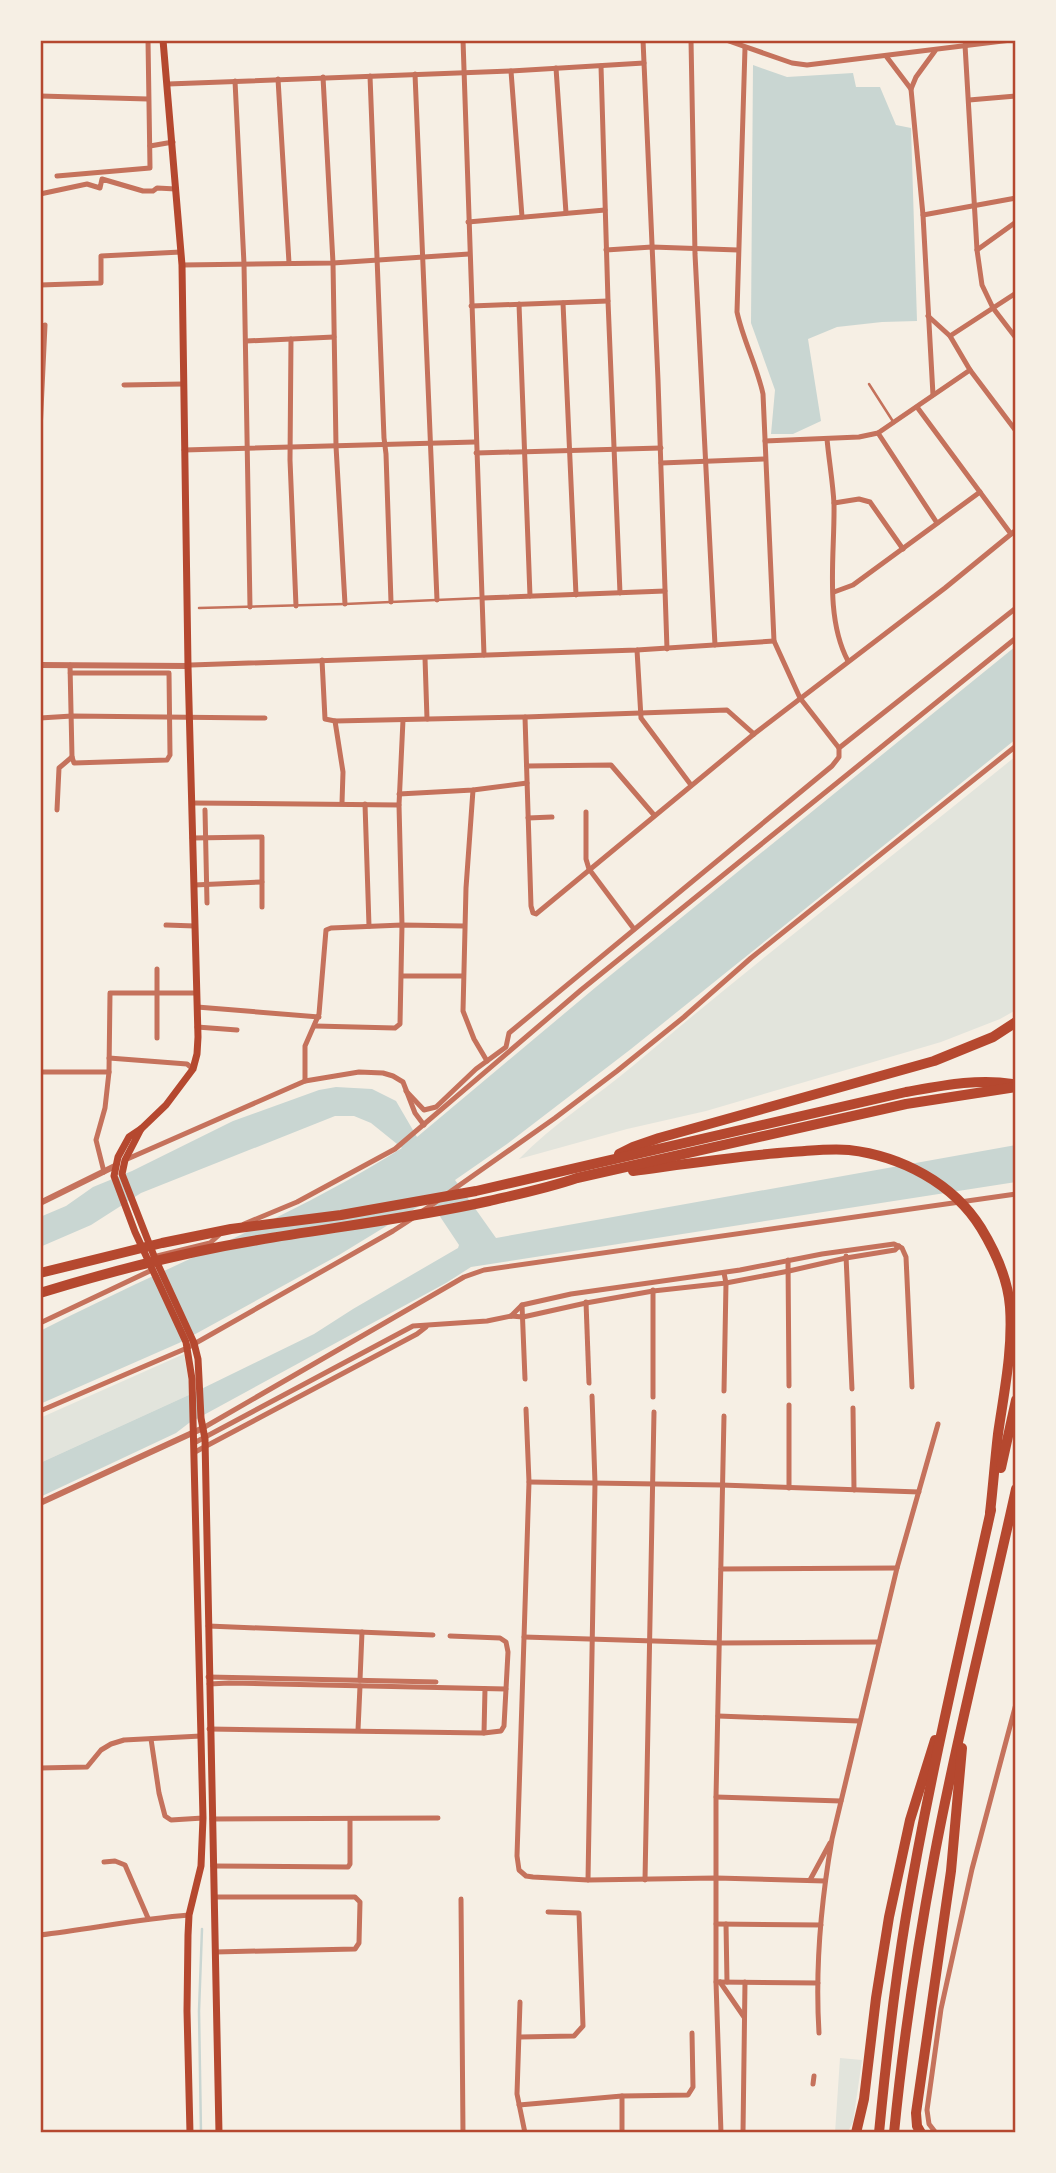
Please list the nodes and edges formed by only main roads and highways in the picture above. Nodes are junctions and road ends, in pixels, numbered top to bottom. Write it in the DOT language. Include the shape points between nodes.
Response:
graph roads {
  1 [pos="163,40"];
  2 [pos="1016,1022"];
  3 [pos="1016,1086"];
  4 [pos="141,1129"];
  5 [pos="126,1159"];
  6 [pos="609,1160"];
  7 [pos="115,1167"];
  8 [pos="118,1175"];
  9 [pos="550,1188"];
  10 [pos="149,1254"];
  11 [pos="40,1273"];
  12 [pos="40,1293"];
  13 [pos="1016,1400"];
  14 [pos="198,1419"];
  15 [pos="1016,1489"];
  16 [pos="1016,1509"];
  17 [pos="990,1513"];
  18 [pos="1003,1546"];
  19 [pos="199,1626"];
  20 [pos="208,1626"];
  21 [pos="954,1679"];
  22 [pos="967,1702"];
  23 [pos="199,1881"];
  24 [pos="214,1882"];
  25 [pos="190,2133"];
  26 [pos="219,2133"];
  27 [pos="856,2133"];
  28 [pos="879,2133"];
  29 [pos="894,2133"];
  30 [pos="920,2133"];
  1 -- 4 [label="main road" via="182,265 198,1027 193,1069"];
  2 -- 6 [label="highway" via="993,1037 934,1061 659,1138"];
  3 -- 6 [label="highway" via="973,1083 906,1092"];
  3 -- 9 [label="highway" via="906,1104 577,1178"];
  4 -- 5 [label="main road"];
  4 -- 7 [label="main road" via="129,1137"];
  5 -- 7 [label="main road"];
  5 -- 8 [label="main road"];
  6 -- 11 [label="highway" via="433,1199 197,1235"];
  7 -- 8 [label="main road"];
  8 -- 10 [label="main road" via="132,1201"];
  8 -- 10 [label="main road" via="124,1205"];
  9 -- 12 [label="highway" via="408,1217 209,1248"];
  9 -- 17 [label="highway" via="629,1172 829,1149 880,1156 930,1177 975,1218 995,1255 1010,1304 1008,1370"];
  10 -- 14 [label="main road" via="198,1359"];
  13 -- 17 [label="highway"];
  14 -- 19 [label="main road" via="194,1443"];
  14 -- 20 [label="main road" via="205,1443"];
  15 -- 18 [label="highway"];
  16 -- 18 [label="highway"];
  17 -- 21 [label="highway"];
  18 -- 22 [label="highway"];
  19 -- 20 [label="main road"];
  19 -- 23 [label="main road" via="203,1818"];
  20 -- 24 [label="main road"];
  21 -- 27 [label="highway" via="910,1820"];
  21 -- 28 [label="highway" via="906,1914"];
  22 -- 29 [label="highway" via="934,1857"];
  22 -- 30 [label="highway" via="951,1871 916,2113"];
  23 -- 24 [label="main road"];
  23 -- 25 [label="main road" via="189,1915"];
  24 -- 26 [label="main road"];
}
